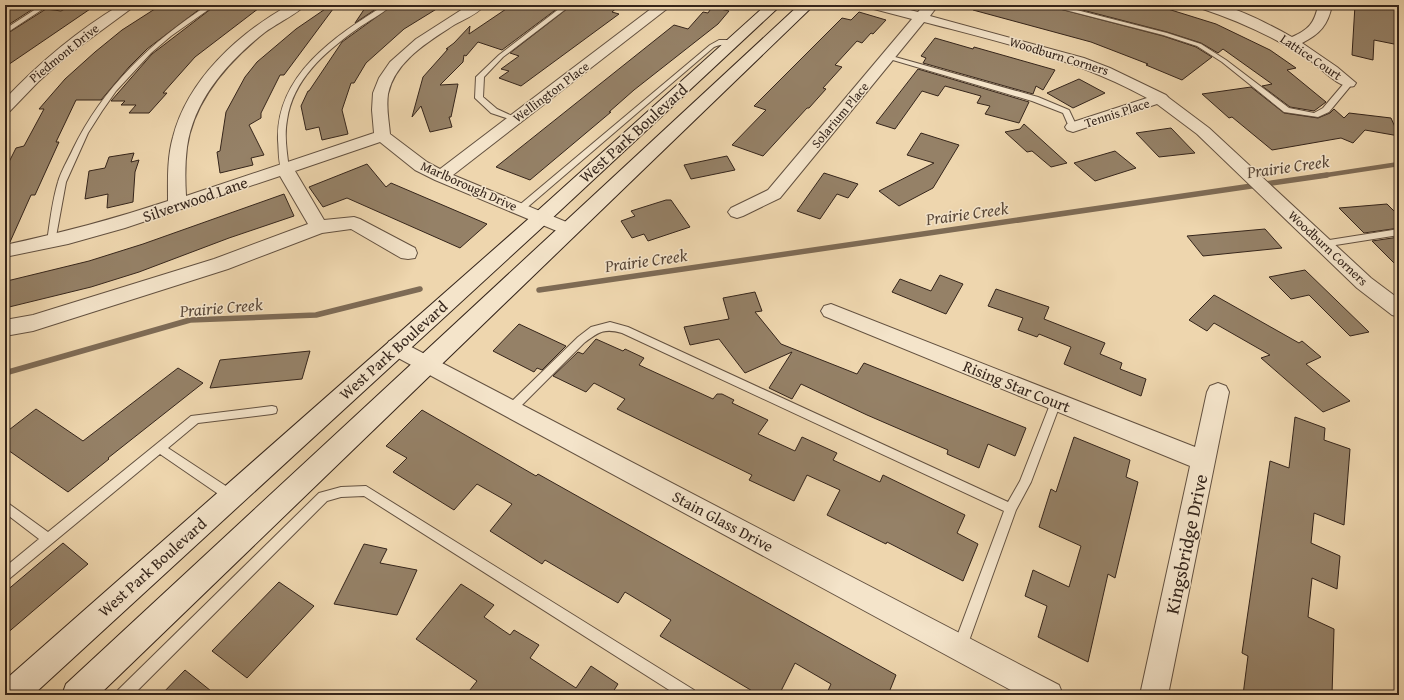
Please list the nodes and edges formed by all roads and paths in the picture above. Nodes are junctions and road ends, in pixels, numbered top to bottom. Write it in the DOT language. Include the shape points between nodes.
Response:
graph roads {
  1 [pos="46,5"];
  2 [pos="129,5"];
  3 [pos="212,5"];
  4 [pos="298,5"];
  5 [pos="389,5"];
  6 [pos="478,5"];
  7 [pos="568,5"];
  8 [pos="774,5"];
  9 [pos="807,5"];
  10 [pos="875,5"];
  11 [pos="932,5"];
  12 [pos="1050,5"];
  13 [pos="1205,5"];
  14 [pos="1325,5"];
  15 [pos="661,8"];
  16 [pos="1225,8"];
  17 [pos="922,17"];
  18 [pos="5,32"];
  19 [pos="734,42"];
  20 [pos="1293,42"];
  21 [pos="888,57"];
  22 [pos="1349,83"];
  23 [pos="1161,98"];
  24 [pos="5,108"];
  25 [pos="515,119"];
  26 [pos="1074,127"];
  27 [pos="382,136"];
  28 [pos="285,168"];
  29 [pos="441,176"];
  30 [pos="177,204"];
  31 [pos="520,209"];
  32 [pos="737,212"];
  33 [pos="541,218"];
  34 [pos="319,227"];
  35 [pos="570,230"];
  36 [pos="1399,232"];
  37 [pos="50,242"];
  38 [pos="1323,244"];
  39 [pos="5,251"];
  40 [pos="408,253"];
  41 [pos="1399,310"];
  42 [pos="831,311"];
  43 [pos="5,328"];
  44 [pos="396,347"];
  45 [pos="428,363"];
  46 [pos="1218,392"];
  47 [pos="1056,402"];
  48 [pos="512,408"];
  49 [pos="272,410"];
  50 [pos="159,448"];
  51 [pos="1204,461"];
  52 [pos="232,496"];
  53 [pos="5,506"];
  54 [pos="1011,509"];
  55 [pos="48,539"];
  56 [pos="5,575"];
  57 [pos="960,647"];
  58 [pos="11,695"];
  59 [pos="77,695"];
  60 [pos="123,695"];
  61 [pos="689,695"];
  62 [pos="1049,695"];
  63 [pos="1154,695"];
  1 -- 18 [label="lane"];
  2 -- 24 [label="street, Piedmont Drive" via="76,41 43,69"];
  3 -- 37 [label="lane" via="161,40 125,74 97,111 79,143 63,181"];
  4 -- 30 [label="street" via="243,43 216,70 203,89 182,131 176,172"];
  5 -- 28 [label="lane" via="339,37 297,82 283,119"];
  6 -- 27 [label="street" via="419,43 391,71 381,92"];
  7 -- 25 [label="lane" via="501,56 480,77 479,98 494,111"];
  8 -- 19 [label="main road, West Park Boulevard"];
  9 -- 35 [label="main road, West Park Boulevard"];
  10 -- 17 [label="street, Woodburn Corners"];
  11 -- 17 [label="street, Solarium Place"];
  12 -- 22 [label="lane" via="1159,32 1199,45 1287,110 1315,115 1326,110"];
  13 -- 16 [label="street, Lattice Court"];
  14 -- 20 [label="street" via="1323,20 1318,28"];
  15 -- 25 [label="street, Wellington Place"];
  16 -- 20 [label="street, Lattice Court"];
  17 -- 21 [label="street, Solarium Place"];
  17 -- 23 [label="street, Woodburn Corners" via="1067,56 1119,76"];
  19 -- 31 [label="lane" via="719,42 712,46"];
  19 -- 33 [label="main road, West Park Boulevard"];
  20 -- 22 [label="street, Lattice Court"];
  21 -- 26 [label="lane" via="1042,102 1066,112"];
  21 -- 32 [label="street, Solarium Place" via="774,194"];
  23 -- 26 [label="street, Tennis Place"];
  23 -- 38 [label="street, Woodburn Corners" via="1197,126"];
  25 -- 29 [label="street, Wellington Place"];
  27 -- 28 [label="street, Silverwood Lane"];
  27 -- 29 [label="street, Marlborough Drive" via="421,166"];
  28 -- 30 [label="street, Silverwood Lane"];
  28 -- 34 [label="street"];
  29 -- 31 [label="street, Marlborough Drive"];
  30 -- 37 [label="street, Silverwood Lane" via="119,224"];
  31 -- 33 [label="street, Marlborough Drive"];
  33 -- 35 [label="street, Marlborough Drive"];
  33 -- 44 [label="main road, West Park Boulevard"];
  34 -- 40 [label="street" via="354,223"];
  34 -- 43 [label="street" via="221,264 33,323"];
  35 -- 45 [label="main road, West Park Boulevard"];
  36 -- 38 [label="lane"];
  37 -- 39 [label="street, Silverwood Lane"];
  38 -- 41 [label="street, Woodburn Corners"];
  42 -- 47 [label="street, Rising Star Court"];
  44 -- 45 [label="street, Stain Glass Drive"];
  44 -- 52 [label="main road, West Park Boulevard"];
  45 -- 48 [label="street, Stain Glass Drive"];
  45 -- 59 [label="main road, West Park Boulevard"];
  46 -- 51 [label="street, Kingsbridge Drive"];
  47 -- 51 [label="street, Rising Star Court"];
  47 -- 54 [label="lane" via="1025,482"];
  48 -- 54 [label="lane" via="581,340 594,330 610,326 625,330"];
  48 -- 57 [label="street, Stain Glass Drive"];
  49 -- 50 [label="lane" via="195,419"];
  50 -- 52 [label="lane"];
  50 -- 55 [label="lane"];
  51 -- 63 [label="street, Kingsbridge Drive"];
  52 -- 58 [label="main road, West Park Boulevard"];
  53 -- 55 [label="lane"];
  54 -- 57 [label="lane"];
  55 -- 56 [label="lane"];
  57 -- 62 [label="street, Stain Glass Drive"];
  60 -- 61 [label="lane" via="323,497 341,492 366,491"];
}
